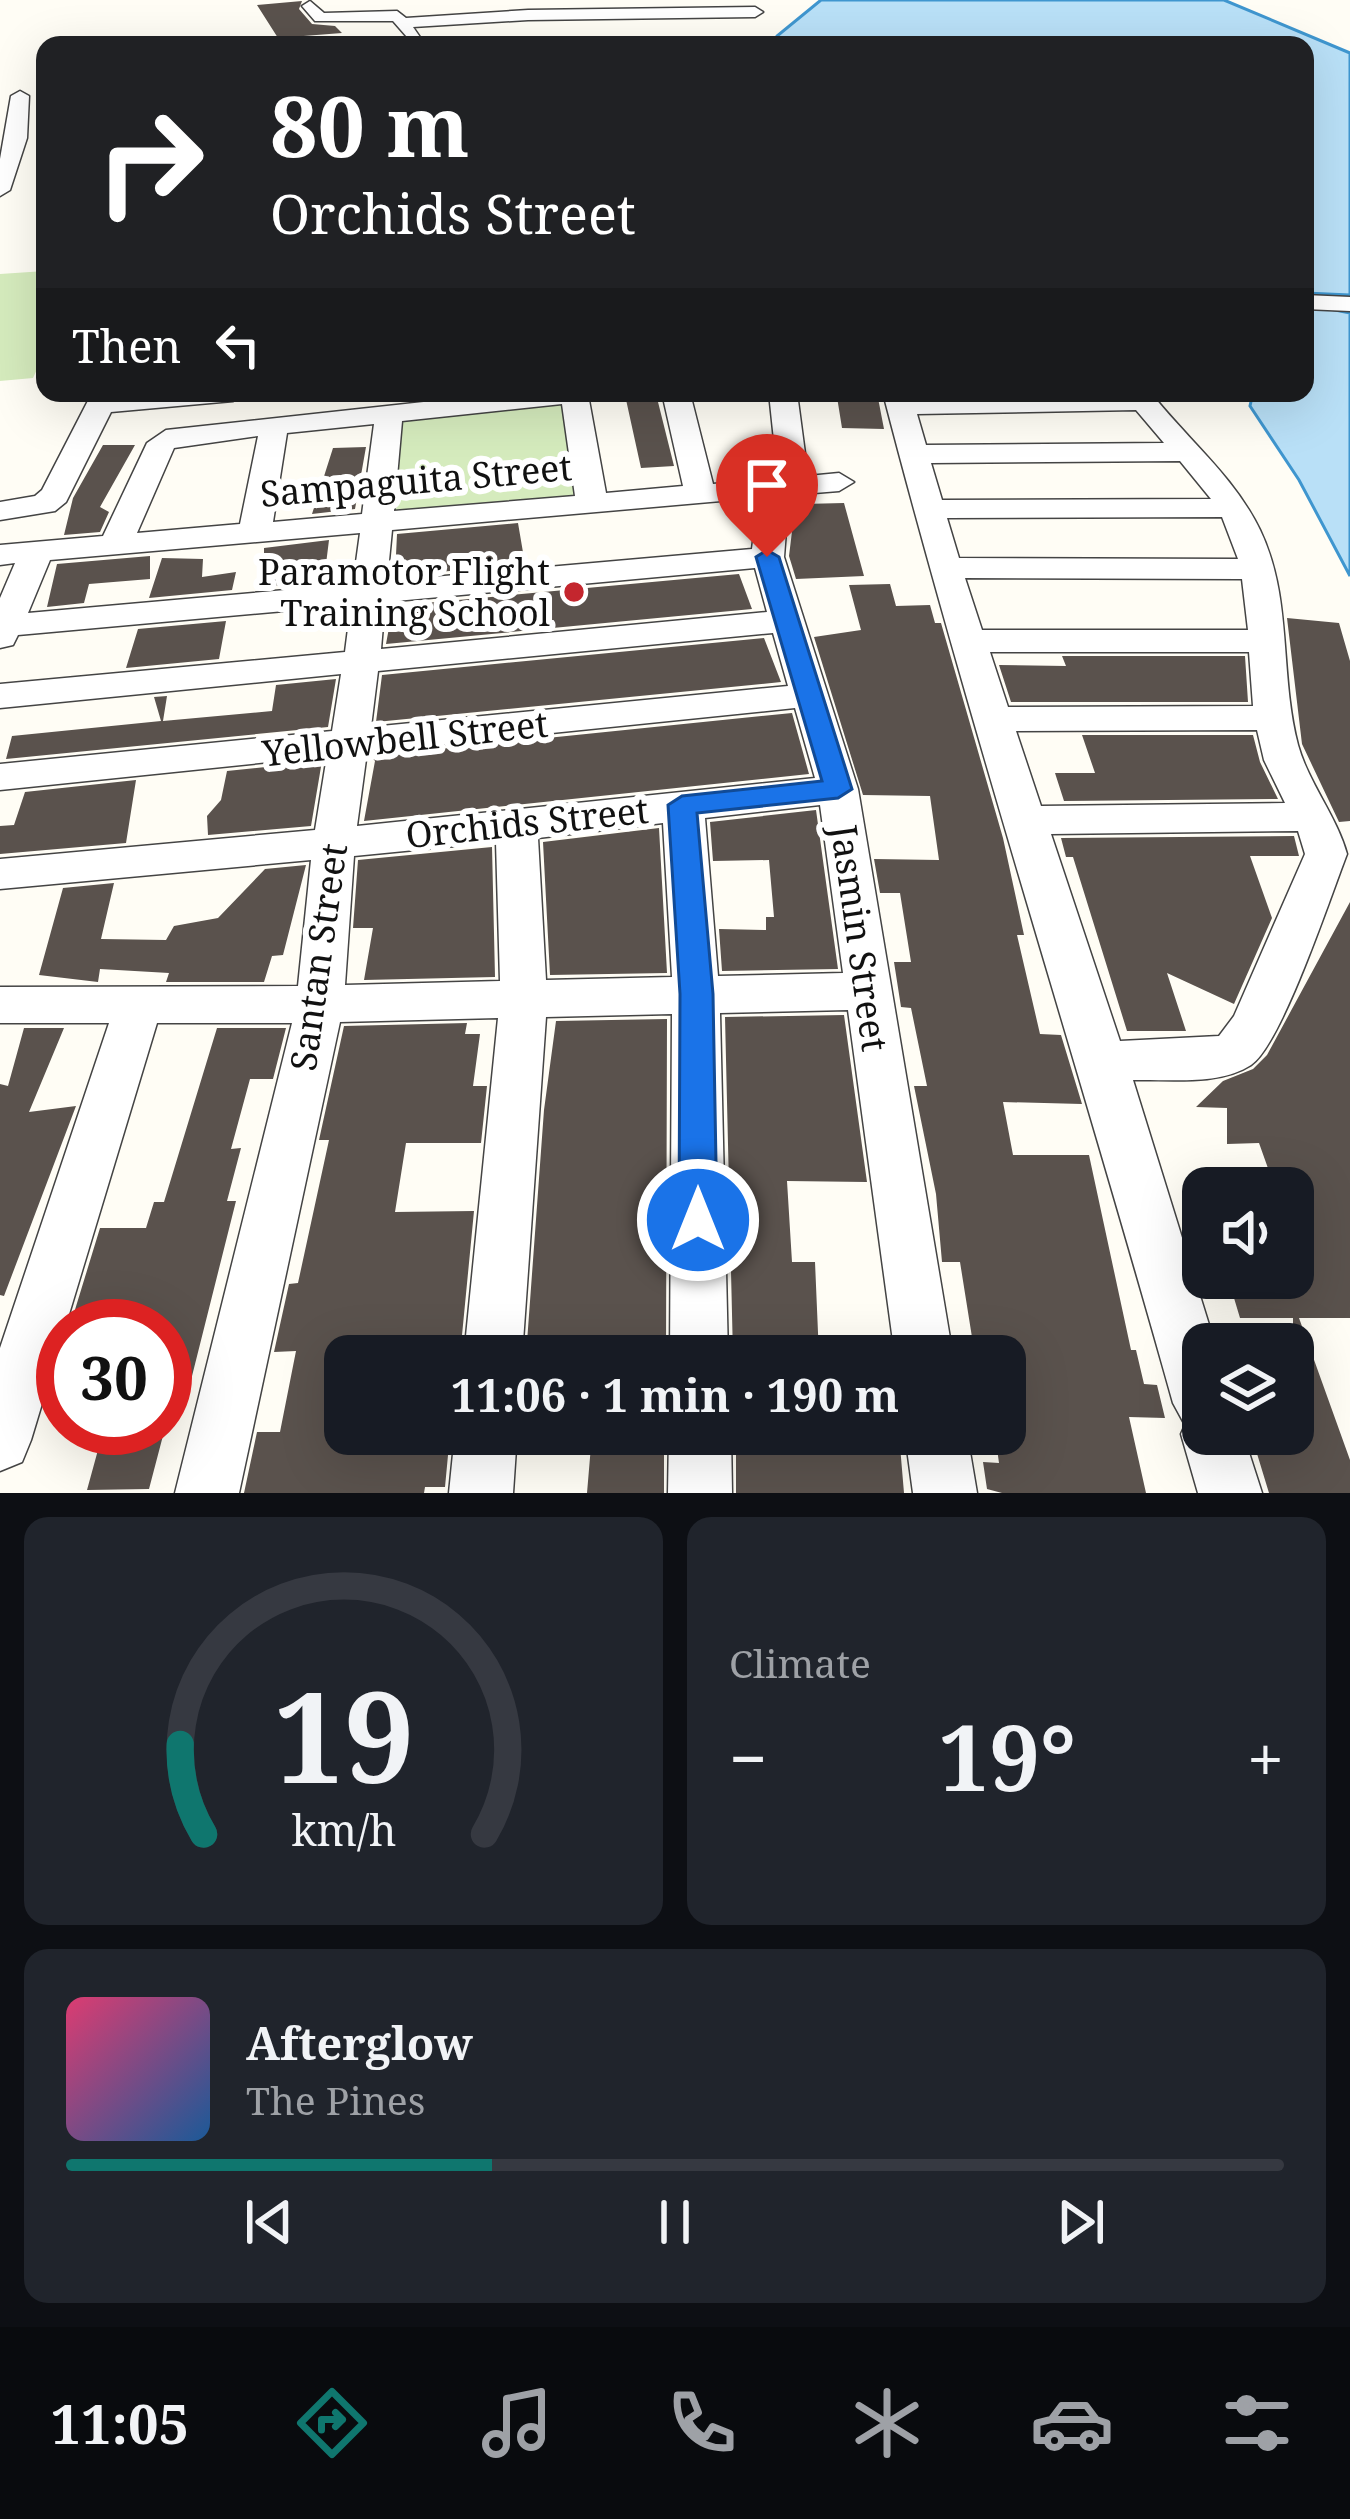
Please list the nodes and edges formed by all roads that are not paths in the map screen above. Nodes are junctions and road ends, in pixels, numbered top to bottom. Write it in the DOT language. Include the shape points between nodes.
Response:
graph roads {
  1 [pos="440,0"];
  2 [pos="310,6"];
  3 [pos="755,12"];
  4 [pos="453,18"];
  5 [pos="565,31"];
  6 [pos="410,35"];
  7 [pos="10,97"];
  8 [pos="0,190"];
  9 [pos="1314,302"];
  10 [pos="1350,304"];
  11 [pos="102,402"];
  12 [pos="501,402"];
  13 [pos="576,402"];
  14 [pos="678,402"];
  15 [pos="784,402"];
  16 [pos="900,402"];
  17 [pos="1144,402"];
  18 [pos="389,414"];
  19 [pos="274,426"];
  20 [pos="1188,452"];
  21 [pos="915,479"];
  22 [pos="839,482"];
  23 [pos="794,485"];
  24 [pos="700,495"];
  25 [pos="592,504"];
  26 [pos="1232,508"];
  27 [pos="0,511"];
  28 [pos="378,523"];
  29 [pos="255,532"];
  30 [pos="116,544"];
  31 [pos="37,552"];
  32 [pos="0,555"];
  33 [pos="767,557"];
  34 [pos="945,568"];
  35 [pos="1256,569"];
  36 [pos="367,591"];
  37 [pos="786,621"];
  38 [pos="2,632"];
  39 [pos="971,640"];
  40 [pos="1270,641"];
  41 [pos="362,659"];
  42 [pos="809,695"];
  43 [pos="0,696"];
  44 [pos="996,718"];
  45 [pos="1272,718"];
  46 [pos="349,745"];
  47 [pos="0,777"];
  48 [pos="838,789"];
  49 [pos="682,805"];
  50 [pos="1312,817"];
  51 [pos="1026,820"];
  52 [pos="516,826"];
  53 [pos="334,841"];
  54 [pos="0,874"];
  55 [pos="868,991"];
  56 [pos="696,994"];
  57 [pos="524,998"];
  58 [pos="320,1004"];
  59 [pos="0,1005"];
  60 [pos="139,1005"];
  61 [pos="1102,1061"];
  62 [pos="1182,1332"];
  63 [pos="495,1335"];
  64 [pos="699,1335"];
  65 [pos="921,1335"];
  66 [pos="0,1440"];
  67 [pos="484,1455"];
  68 [pos="700,1455"];
  69 [pos="939,1455"];
  70 [pos="1218,1455"];
  71 [pos="207,1493"];
  72 [pos="481,1493"];
  73 [pos="700,1493"];
  74 [pos="945,1493"];
  75 [pos="1230,1493"];
  1 -- 4 [label="street"];
  2 -- 6 [label="street" via="320,18 392,15"];
  3 -- 4 [label="street"];
  4 -- 5 [label="street"];
  4 -- 6 [label="street"];
  7 -- 8 [label="street" via="17,138"];
  9 -- 10 [label="street"];
  11 -- 27 [label="street" via="55,495"];
  12 -- 18 [label="street"];
  13 -- 25 [label="street"];
  14 -- 24 [label="street"];
  15 -- 23 [label="street"];
  16 -- 21 [label="street"];
  17 -- 20 [label="street"];
  18 -- 19 [label="street"];
  18 -- 28 [label="street, Santan Street"];
  19 -- 29 [label="street"];
  19 -- 30 [label="street" via="162,443"];
  20 -- 21 [label="street"];
  20 -- 26 [label="street"];
  21 -- 26 [label="street"];
  21 -- 34 [label="street"];
  22 -- 23 [label="street, Sampaguita Street"];
  23 -- 24 [label="street, Sampaguita Street"];
  23 -- 33 [label="street, Jasmin Street" via="767,523"];
  24 -- 25 [label="street, Sampaguita Street"];
  25 -- 28 [label="street, Sampaguita Street"];
  26 -- 35 [label="street"];
  28 -- 29 [label="street, Sampaguita Street"];
  28 -- 36 [label="street, Santan Street"];
  29 -- 30 [label="street, Sampaguita Street"];
  30 -- 31 [label="street, Sampaguita Street"];
  31 -- 32 [label="street, Sampaguita Street"];
  31 -- 38 [label="street"];
  33 -- 36 [label="street"];
  33 -- 37 [label="street, Jasmin Street"];
  34 -- 35 [label="street"];
  34 -- 39 [label="street"];
  35 -- 40 [label="street"];
  36 -- 38 [label="street"];
  36 -- 41 [label="street, Santan Street"];
  37 -- 41 [label="street"];
  37 -- 42 [label="street, Jasmin Street"];
  39 -- 40 [label="street"];
  39 -- 44 [label="street"];
  40 -- 45 [label="street"];
  41 -- 43 [label="street"];
  41 -- 46 [label="street, Santan Street"];
  42 -- 46 [label="street, Yellowbell Street"];
  42 -- 48 [label="street, Jasmin Street"];
  44 -- 45 [label="street"];
  44 -- 51 [label="street"];
  45 -- 50 [label="street" via="1290,780"];
  46 -- 47 [label="street, Yellowbell Street"];
  46 -- 53 [label="street, Santan Street"];
  48 -- 49 [label="street, Orchids Street"];
  48 -- 55 [label="street, Jasmin Street"];
  49 -- 52 [label="street, Orchids Street"];
  49 -- 56 [label="street"];
  50 -- 51 [label="street"];
  50 -- 61 [label="street" via="1324,865 1236,1050 1201,1060"];
  51 -- 61 [label="street"];
  52 -- 53 [label="street, Orchids Street"];
  52 -- 57 [label="street"];
  53 -- 54 [label="street, Orchids Street"];
  53 -- 58 [label="street, Santan Street"];
  55 -- 56 [label="street"];
  55 -- 65 [label="street, Jasmin Street"];
  56 -- 57 [label="street"];
  56 -- 64 [label="street"];
  57 -- 58 [label="street"];
  57 -- 63 [label="street"];
  58 -- 60 [label="street"];
  58 -- 71 [label="street, Santan Street"];
  59 -- 60 [label="street"];
  60 -- 66 [label="street"];
  61 -- 62 [label="street"];
  67 -- 72 [label="street"];
  68 -- 73 [label="street"];
  69 -- 74 [label="street"];
  70 -- 75 [label="street"];
}
